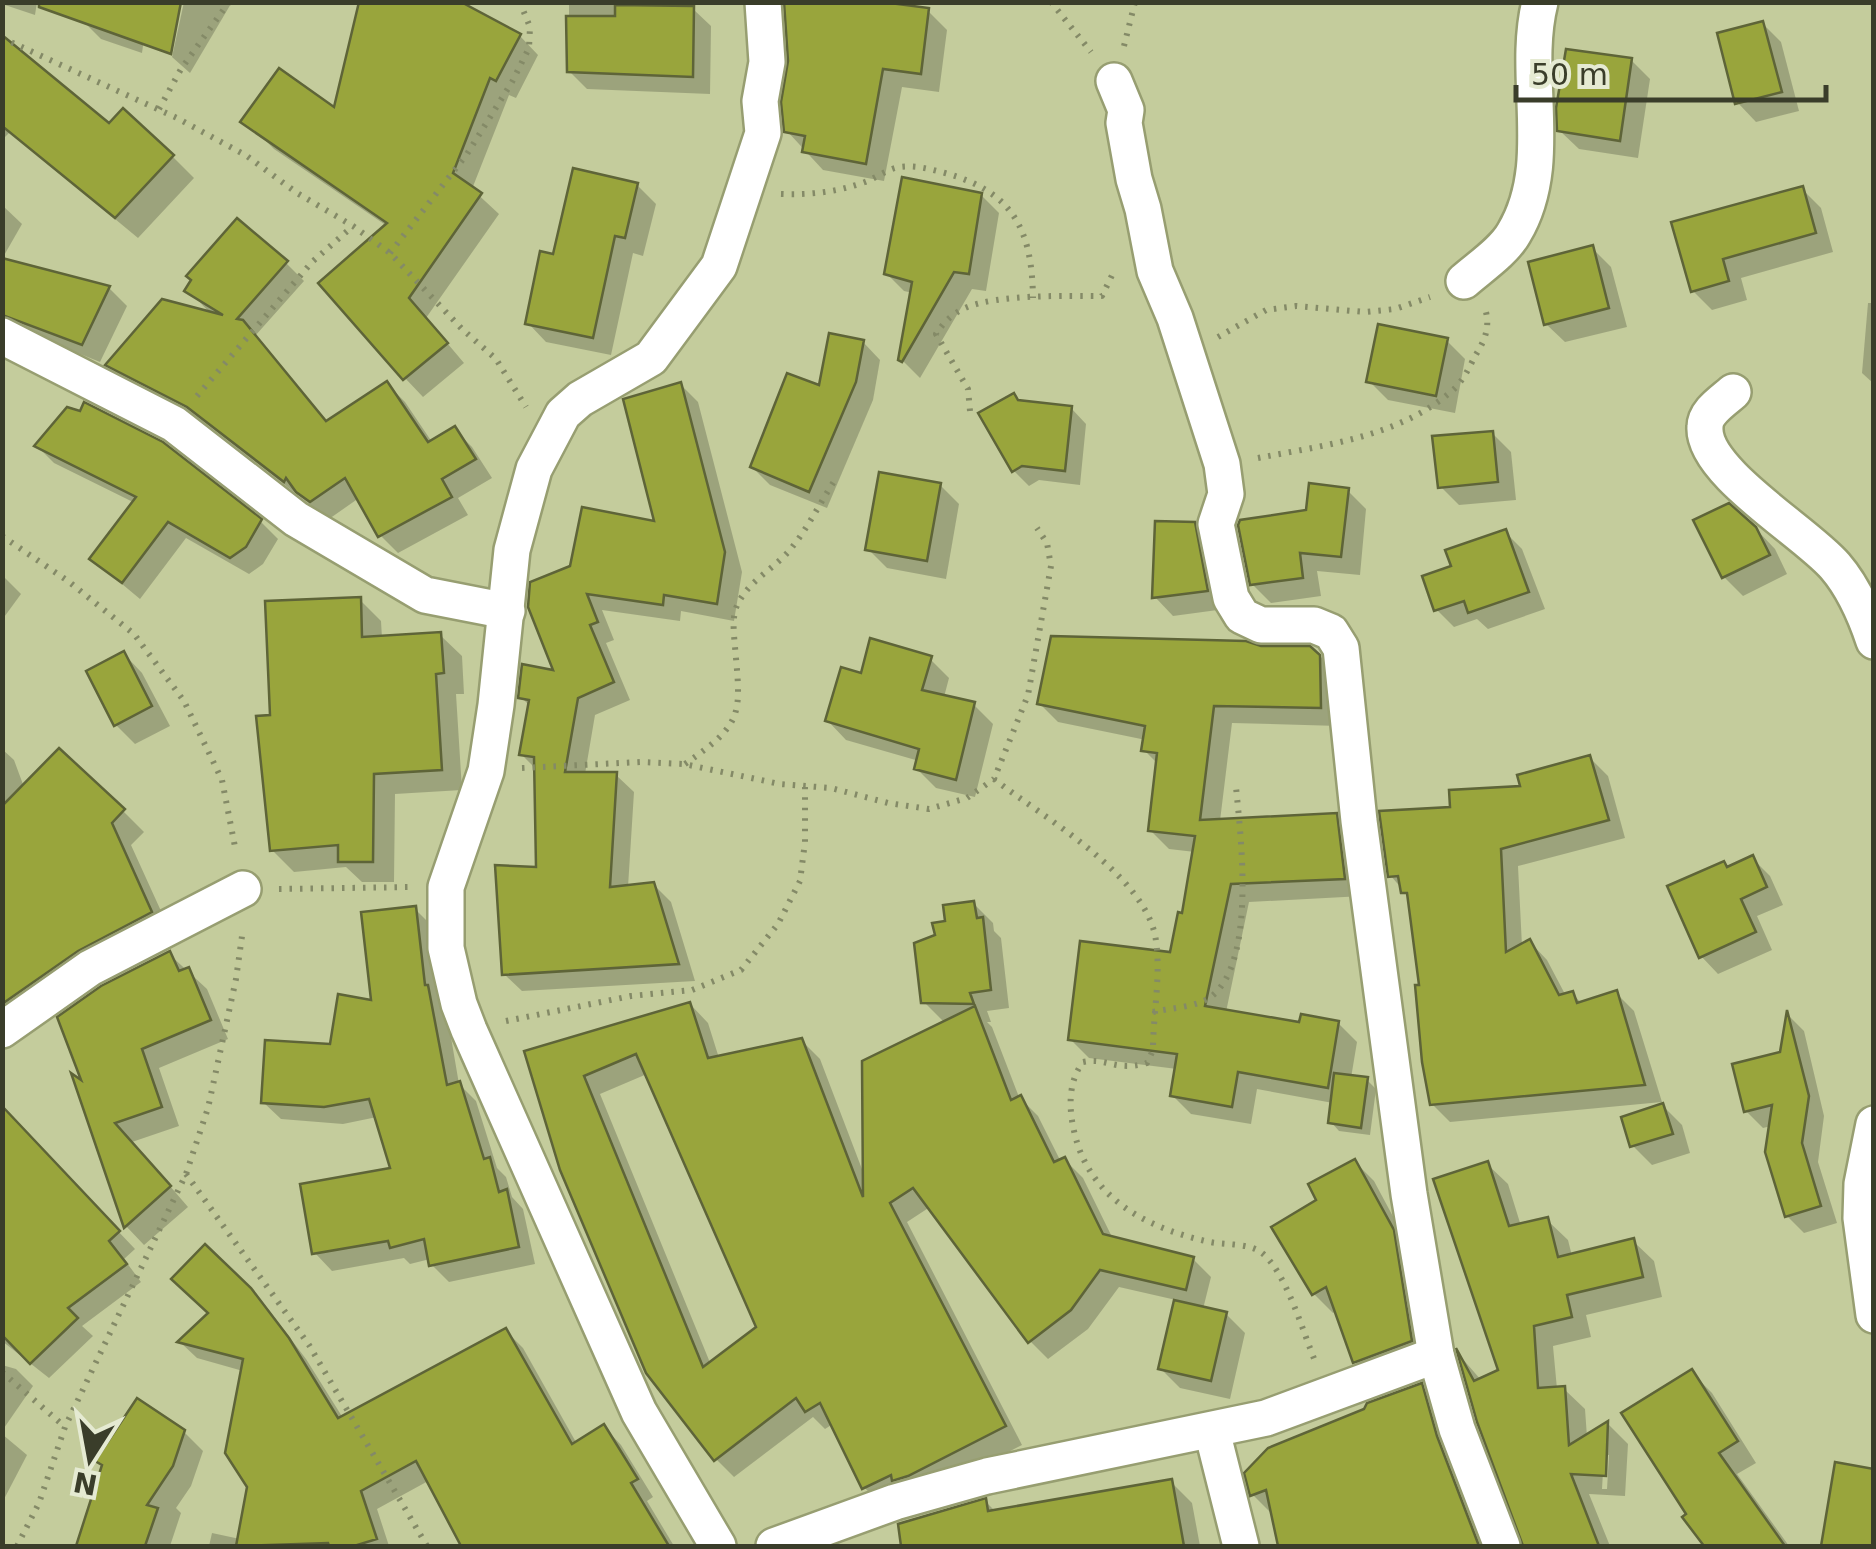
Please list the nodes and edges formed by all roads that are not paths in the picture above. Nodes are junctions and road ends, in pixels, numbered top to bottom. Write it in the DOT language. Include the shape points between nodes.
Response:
graph roads {
  1 [pos="763,2"];
  2 [pos="1540,2"];
  3 [pos="1114,81"];
  4 [pos="1464,281"];
  5 [pos="2,336"];
  6 [pos="1733,392"];
  7 [pos="507,612"];
  8 [pos="1874,641"];
  9 [pos="243,889"];
  10 [pos="2,1030"];
  11 [pos="1874,1124"];
  12 [pos="1874,1314"];
  13 [pos="1436,1355"];
  14 [pos="1212,1432"];
  15 [pos="718,1546"];
  16 [pos="774,1546"];
  17 [pos="1242,1546"];
  18 [pos="1502,1546"];
  1 -- 7 [label="street" via="763,133 719,266 651,358 562,414 534,469 512,550"];
  2 -- 4 [label="street" via="1533,40 1534,166 1525,210 1513,236"];
  3 -- 13 [label="street" via="1126,110 1155,272 1222,464 1226,494 1216,524 1231,598 1242,616 1261,626 1314,625 1331,632 1341,648 1408,1194"];
  5 -- 7 [label="street" via="174,424 296,519 424,596"];
  6 -- 8 [label="street" via="1707,416 1710,447 1752,496 1837,567"];
  7 -- 15 [label="street" via="486,770 446,887 446,948 469,1030 639,1412"];
  9 -- 10 [label="street" via="90,968"];
  11 -- 12 [label="street" via="1862,1218"];
  13 -- 14 [label="street"];
  13 -- 18 [label="street"];
  14 -- 16 [label="street" via="987,1476"];
  14 -- 17 [label="street"];
}
